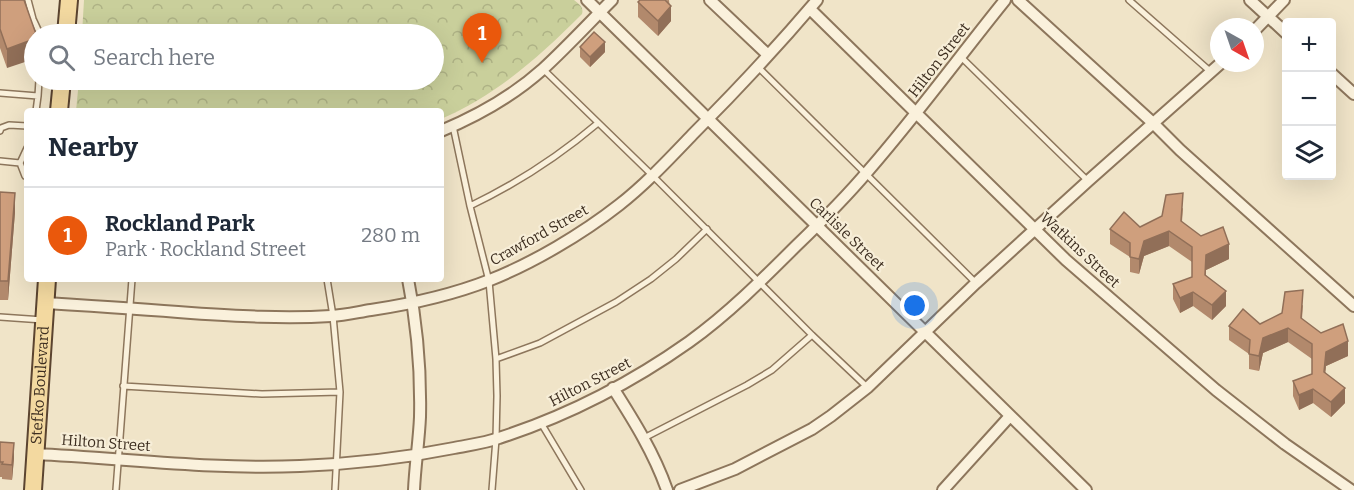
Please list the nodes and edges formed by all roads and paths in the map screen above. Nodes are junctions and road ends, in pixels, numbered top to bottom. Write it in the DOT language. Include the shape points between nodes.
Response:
graph roads {
  1 [pos="28,0"];
  2 [pos="69,0"];
  3 [pos="587,0"];
  4 [pos="612,0"];
  5 [pos="710,0"];
  6 [pos="1005,0"];
  7 [pos="1018,0"];
  8 [pos="1130,0"];
  9 [pos="1250,0"];
  10 [pos="1284,0"];
  11 [pos="814,4"];
  12 [pos="599,13"];
  13 [pos="1269,17"];
  14 [pos="1264,22"];
  15 [pos="35,24"];
  16 [pos="67,24"];
  17 [pos="1282,29"];
  18 [pos="768,55"];
  19 [pos="960,56"];
  20 [pos="758,67"];
  21 [pos="543,69"];
  22 [pos="1210,71"];
  23 [pos="1211,72"];
  24 [pos="1336,78"];
  25 [pos="38,90"];
  26 [pos="61,90"];
  27 [pos="0,93"];
  28 [pos="1354,94"];
  29 [pos="38,96"];
  30 [pos="36,108"];
  31 [pos="60,108"];
  32 [pos="916,114"];
  33 [pos="708,120"];
  34 [pos="598,123"];
  35 [pos="1153,123"];
  36 [pos="24,126"];
  37 [pos="453,126"];
  38 [pos="444,130"];
  39 [pos="0,131"];
  40 [pos="24,154"];
  41 [pos="0,161"];
  42 [pos="20,163"];
  43 [pos="24,173"];
  44 [pos="867,174"];
  45 [pos="653,176"];
  46 [pos="1088,181"];
  47 [pos="470,206"];
  48 [pos="817,226"];
  49 [pos="707,229"];
  50 [pos="1035,229"];
  51 [pos="489,281"];
  52 [pos="47,282"];
  53 [pos="132,282"];
  54 [pos="327,282"];
  55 [pos="409,282"];
  56 [pos="760,282"];
  57 [pos="976,283"];
  58 [pos="46,303"];
  59 [pos="413,303"];
  60 [pos="1354,306"];
  61 [pos="129,309"];
  62 [pos="333,316"];
  63 [pos="0,317"];
  64 [pos="45,320"];
  65 [pos="926,333"];
  66 [pos="812,335"];
  67 [pos="496,359"];
  68 [pos="123,386"];
  69 [pos="868,387"];
  70 [pos="613,388"];
  71 [pos="340,393"];
  72 [pos="1010,416"];
  73 [pos="541,423"];
  74 [pos="644,438"];
  75 [pos="496,439"];
  76 [pos="35,454"];
  77 [pos="416,455"];
  78 [pos="117,459"];
  79 [pos="337,463"];
  80 [pos="33,490"];
  81 [pos="116,490"];
  82 [pos="334,490"];
  83 [pos="414,490"];
  84 [pos="492,490"];
  85 [pos="581,490"];
  86 [pos="667,490"];
  87 [pos="680,490"];
  88 [pos="943,490"];
  89 [pos="1086,490"];
  90 [pos="1351,490"];
  1 -- 15 [label="lane"];
  2 -- 16 [label="main road"];
  3 -- 12 [label="street, Carlisle Street"];
  4 -- 12 [label="street"];
  5 -- 18 [label="street"];
  6 -- 19 [label="street, Hilton Street"];
  7 -- 35 [label="street"];
  8 -- 22 [label="lane"];
  9 -- 13 [label="street"];
  10 -- 13 [label="street"];
  11 -- 18 [label="street, Crawford Street"];
  11 -- 32 [label="street, Watkins Street"];
  12 -- 21 [label="street"];
  12 -- 33 [label="street, Carlisle Street"];
  13 -- 14 [label="street"];
  13 -- 17 [label="street"];
  18 -- 20 [label="street, Crawford Street"];
  19 -- 32 [label="street, Hilton Street"];
  19 -- 46 [label="lane"];
  20 -- 33 [label="street, Crawford Street"];
  20 -- 44 [label="lane"];
  21 -- 34 [label="lane"];
  21 -- 37 [label="street"];
  23 -- 35 [label="street"];
  24 -- 28 [label="street"];
  25 -- 29 [label="lane"];
  26 -- 31 [label="main road"];
  27 -- 29 [label="lane"];
  29 -- 30 [label="lane"];
  32 -- 44 [label="street, Hilton Street"];
  32 -- 50 [label="street, Watkins Street"];
  33 -- 45 [label="street, Crawford Street"];
  33 -- 48 [label="street, Carlisle Street"];
  34 -- 45 [label="lane"];
  34 -- 47 [label="lane" via="537,169"];
  35 -- 46 [label="street"];
  35 -- 60 [label="street"];
  36 -- 39 [label="lane" via="9,124"];
  37 -- 38 [label="street"];
  37 -- 47 [label="lane"];
  40 -- 42 [label="lane"];
  41 -- 42 [label="lane"];
  42 -- 43 [label="lane"];
  44 -- 48 [label="street, Hilton Street"];
  44 -- 57 [label="lane"];
  45 -- 49 [label="lane"];
  45 -- 51 [label="street, Crawford Street" via="587,228"];
  46 -- 50 [label="street"];
  47 -- 51 [label="lane"];
  48 -- 56 [label="street, Hilton Street"];
  48 -- 65 [label="street, Carlisle Street"];
  49 -- 56 [label="lane"];
  49 -- 67 [label="lane" via="632,293 540,343"];
  50 -- 57 [label="street"];
  50 -- 90 [label="street, Watkins Street" via="1216,390"];
  51 -- 59 [label="street, Crawford Street"];
  51 -- 67 [label="lane"];
  52 -- 58 [label="main road, Stefko Boulevard"];
  53 -- 61 [label="lane"];
  54 -- 62 [label="lane"];
  55 -- 59 [label="street"];
  56 -- 66 [label="lane"];
  56 -- 70 [label="street, Hilton Street" via="691,340"];
  57 -- 65 [label="street"];
  58 -- 61 [label="street, Crawford Street"];
  58 -- 64 [label="main road, Stefko Boulevard"];
  59 -- 62 [label="street, Crawford Street"];
  59 -- 77 [label="street" via="419,363"];
  61 -- 62 [label="street, Crawford Street" via="287,318"];
  61 -- 68 [label="lane"];
  62 -- 71 [label="lane"];
  63 -- 64 [label="lane"];
  64 -- 76 [label="main road, Stefko Boulevard"];
  65 -- 69 [label="street"];
  65 -- 72 [label="street, Carlisle Street"];
  66 -- 69 [label="lane"];
  66 -- 74 [label="lane" via="772,370"];
  67 -- 75 [label="lane"];
  68 -- 71 [label="lane" via="262,394"];
  68 -- 78 [label="lane"];
  69 -- 87 [label="street" via="812,429 735,469"];
  70 -- 73 [label="street, Hilton Street"];
  70 -- 74 [label="street"];
  71 -- 79 [label="lane"];
  72 -- 88 [label="street"];
  72 -- 89 [label="street, Carlisle Street"];
  73 -- 75 [label="street, Hilton Street"];
  73 -- 85 [label="lane"];
  74 -- 86 [label="street"];
  75 -- 77 [label="street, Hilton Street"];
  75 -- 84 [label="lane"];
  76 -- 78 [label="street, Hilton Street"];
  76 -- 80 [label="main road, Stefko Boulevard"];
  77 -- 79 [label="street, Hilton Street"];
  77 -- 83 [label="street"];
  78 -- 79 [label="street, Hilton Street" via="263,466"];
  78 -- 81 [label="lane"];
  79 -- 82 [label="lane"];
}
